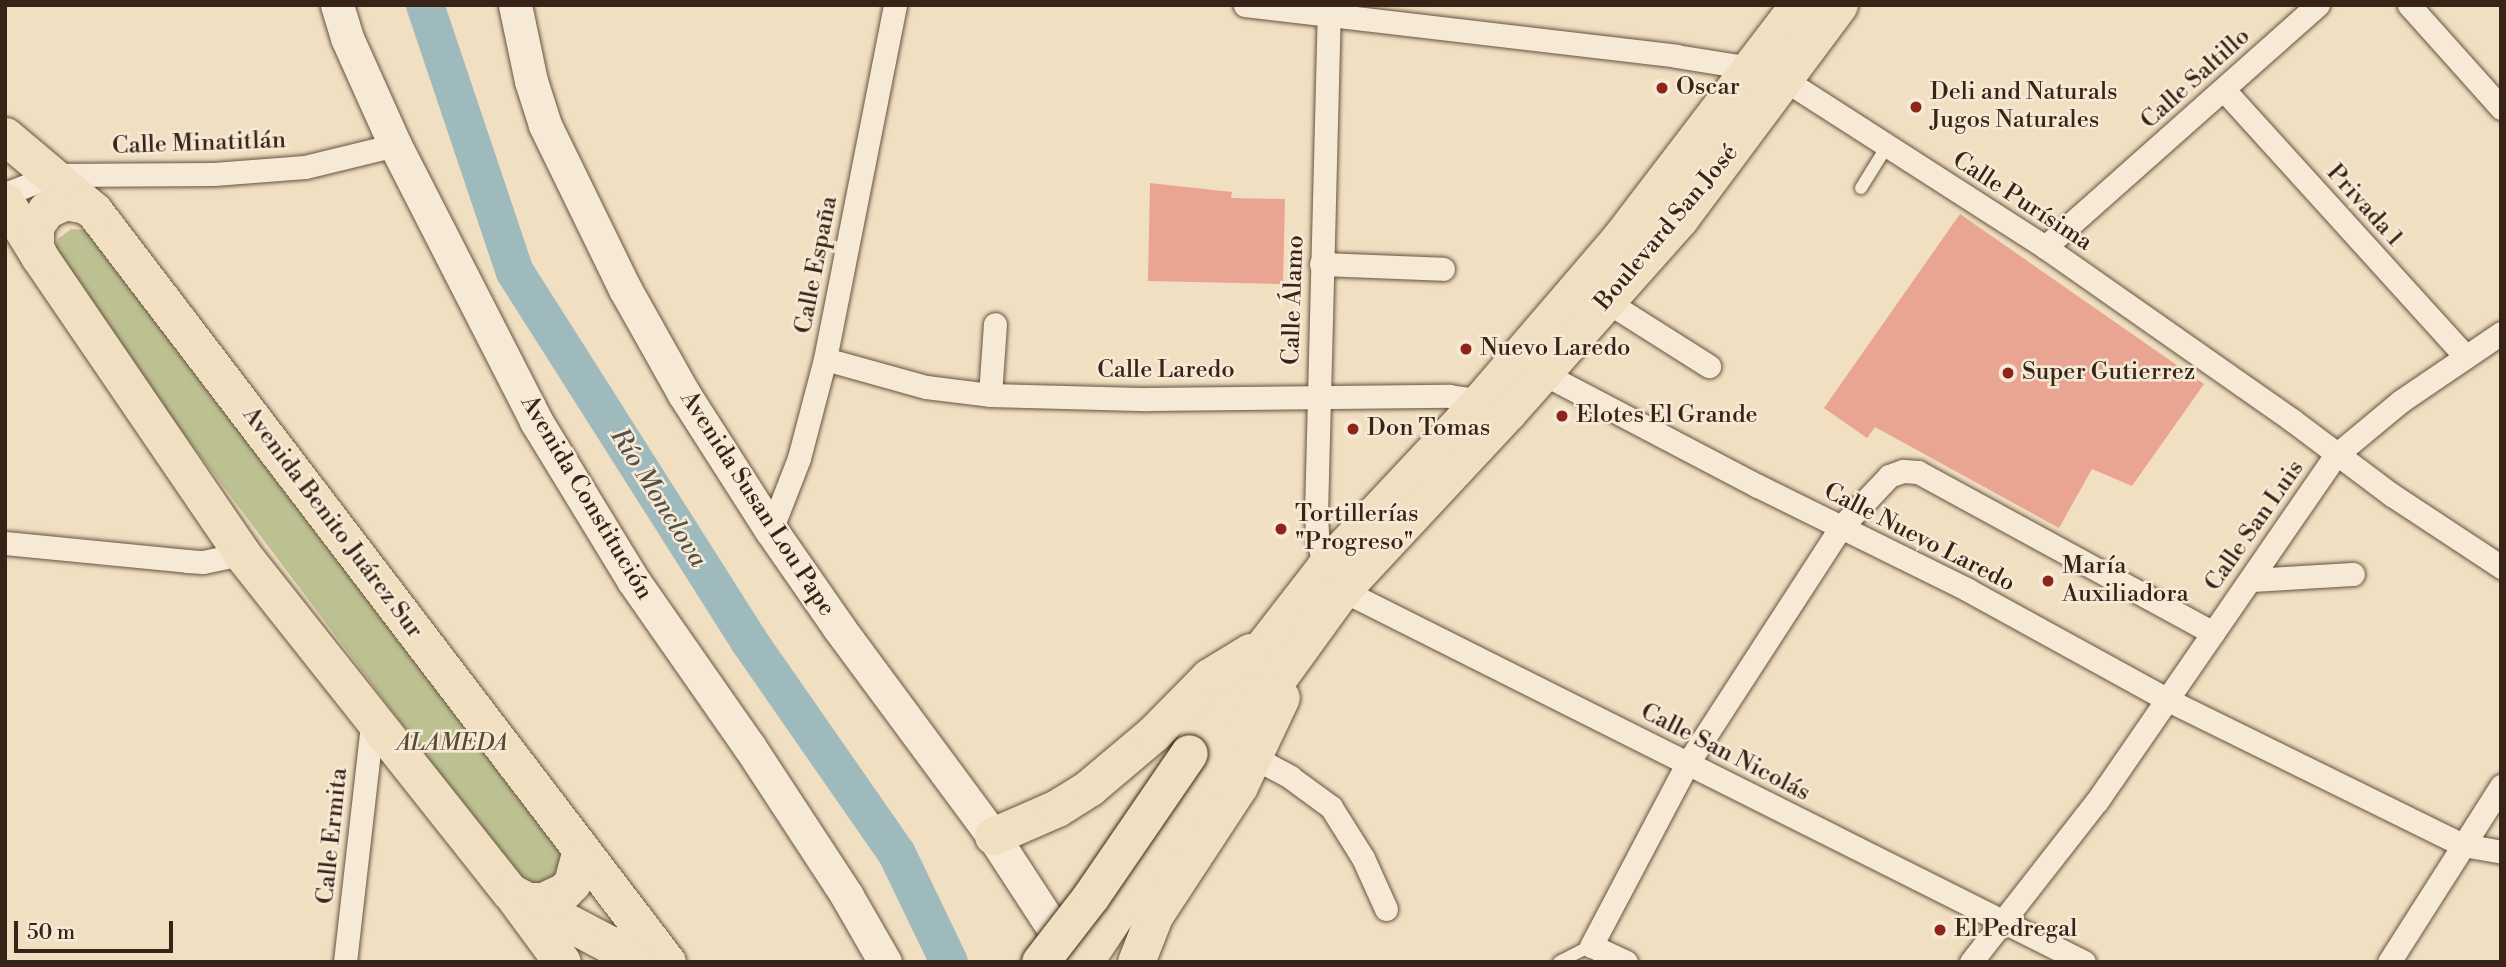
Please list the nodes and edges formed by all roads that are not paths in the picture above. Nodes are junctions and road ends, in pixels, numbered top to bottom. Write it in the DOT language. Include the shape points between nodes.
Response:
graph roads {
  1 [pos="337,5"];
  2 [pos="515,5"];
  3 [pos="895,5"];
  4 [pos="1245,5"];
  5 [pos="1798,5"];
  6 [pos="1839,5"];
  7 [pos="2318,5"];
  8 [pos="2409,5"];
  9 [pos="1330,11"];
  10 [pos="1749,68"];
  11 [pos="1785,80"];
  12 [pos="2224,90"];
  13 [pos="1720,107"];
  14 [pos="2501,108"];
  15 [pos="5,136"];
  16 [pos="395,145"];
  17 [pos="1886,146"];
  18 [pos="1719,170"];
  19 [pos="54,175"];
  20 [pos="1861,188"];
  21 [pos="5,194"];
  22 [pos="1654,196"];
  23 [pos="5,201"];
  24 [pos="94,211"];
  25 [pos="2045,247"];
  26 [pos="39,256"];
  27 [pos="1321,264"];
  28 [pos="1443,270"];
  29 [pos="1606,301"];
  30 [pos="995,324"];
  31 [pos="2501,333"];
  32 [pos="2466,357"];
  33 [pos="825,359"];
  34 [pos="1528,365"];
  35 [pos="1709,366"];
  36 [pos="990,395"];
  37 [pos="1317,396"];
  38 [pos="1495,405"];
  39 [pos="2336,454"];
  40 [pos="1841,527"];
  41 [pos="771,530"];
  42 [pos="5,544"];
  43 [pos="242,554"];
  44 [pos="2501,567"];
  45 [pos="2354,574"];
  46 [pos="1334,578"];
  47 [pos="2250,580"];
  48 [pos="2213,633"];
  49 [pos="1279,649"];
  50 [pos="2168,700"];
  51 [pos="373,716"];
  52 [pos="1202,758"];
  53 [pos="1255,758"];
  54 [pos="1687,764"];
  55 [pos="2501,786"];
  56 [pos="993,836"];
  57 [pos="2463,845"];
  58 [pos="575,848"];
  59 [pos="2501,852"];
  60 [pos="521,897"];
  61 [pos="1386,909"];
  62 [pos="2004,921"];
  63 [pos="1591,946"];
  64 [pos="619,956"];
  65 [pos="345,962"];
  66 [pos="562,962"];
  67 [pos="667,962"];
  68 [pos="885,962"];
  69 [pos="1040,962"];
  70 [pos="1075,962"];
  71 [pos="1084,962"];
  72 [pos="1136,962"];
  73 [pos="1559,962"];
  74 [pos="1626,962"];
  75 [pos="1971,962"];
  76 [pos="2084,962"];
  77 [pos="2389,962"];
  1 -- 16 [label="main road, Avenida Constitución"];
  2 -- 41 [label="main road, Avenida Susan Lou Pape" via="545,125 589,217 684,394"];
  3 -- 33 [label="street, Calle España"];
  4 -- 9 [label="street, Calle Purísima"];
  5 -- 10 [label="main road, Boulevard San José"];
  6 -- 11 [label="main road, Boulevard San José"];
  7 -- 12 [label="street, Calle Saltillo"];
  8 -- 14 [label="street"];
  9 -- 10 [label="street, Calle Purísima"];
  9 -- 27 [label="street, Calle Álamo"];
  10 -- 11 [label="street, Calle Purísima"];
  10 -- 13 [label="main road, Boulevard San José"];
  11 -- 17 [label="street, Calle Purísima"];
  11 -- 18 [label="main road, Boulevard San José"];
  12 -- 25 [label="street, Calle Saltillo"];
  12 -- 32 [label="street, Privada 1"];
  13 -- 18 [label="main road"];
  13 -- 22 [label="main road, Boulevard San José"];
  15 -- 19 [label="main road, Avenida Benito Juárez Sur"];
  16 -- 19 [label="street, Calle Minatitlán" via="305,167 214,174"];
  16 -- 68 [label="main road, Avenida Constitución" via="536,421 633,580 749,746"];
  17 -- 20 [label="lane"];
  17 -- 25 [label="street, Calle Purísima"];
  18 -- 22 [label="main road"];
  18 -- 29 [label="main road, Boulevard San José"];
  19 -- 21 [label="street, Calle Minatitlán"];
  19 -- 24 [label="main road, Avenida Benito Juárez Sur"];
  22 -- 34 [label="main road, Boulevard San José"];
  23 -- 26 [label="main road, Avenida Benito Juárez Sur"];
  24 -- 26 [label="main road" via="65,201 46,209 35,226"];
  24 -- 58 [label="main road, Avenida Benito Juárez Sur"];
  25 -- 39 [label="street, Calle Purísima"];
  26 -- 43 [label="main road, Avenida Benito Juárez Sur"];
  27 -- 28 [label="street"];
  27 -- 37 [label="street, Calle Álamo"];
  29 -- 34 [label="main road, Boulevard San José"];
  29 -- 35 [label="street"];
  30 -- 36 [label="street"];
  31 -- 32 [label="street, Calle San Luis"];
  32 -- 39 [label="street, Calle San Luis"];
  33 -- 36 [label="street, Calle Laredo" via="926,387"];
  33 -- 41 [label="street, Calle España" via="799,458"];
  34 -- 38 [label="main road, Boulevard San José"];
  34 -- 40 [label="street, Calle Nuevo Laredo"];
  36 -- 37 [label="street, Calle Laredo" via="1148,399"];
  37 -- 38 [label="street, Calle Laredo" via="1449,396"];
  37 -- 46 [label="street, Calle Álamo" via="1317,536"];
  38 -- 46 [label="main road, Boulevard San José"];
  39 -- 44 [label="street, Calle Purísima"];
  39 -- 47 [label="street, Calle San Luis"];
  40 -- 48 [label="street" via="1889,476 1918,472"];
  40 -- 50 [label="street, Calle Nuevo Laredo" via="1968,590"];
  40 -- 54 [label="street"];
  41 -- 56 [label="main road, Avenida Susan Lou Pape"];
  42 -- 43 [label="street" via="203,562"];
  43 -- 51 [label="main road, Avenida Benito Juárez Sur"];
  45 -- 47 [label="street"];
  46 -- 49 [label="main road, Boulevard San José"];
  46 -- 54 [label="street, Calle San Nicolás"];
  47 -- 48 [label="street, Calle San Luis"];
  48 -- 50 [label="street, Calle San Luis"];
  49 -- 52 [label="main road, Boulevard San José"];
  49 -- 53 [label="main road" via="1281,700"];
  49 -- 56 [label="main road" via="1209,677 1153,734 1090,787"];
  50 -- 57 [label="street, Calle Nuevo Laredo"];
  50 -- 62 [label="street, Calle San Luis"];
  51 -- 60 [label="main road, Avenida Benito Juárez Sur"];
  51 -- 65 [label="street, Calle Ermita"];
  52 -- 69 [label="main road, bridge"];
  52 -- 71 [label="main road"];
  53 -- 61 [label="street" via="1331,807 1363,858"];
  53 -- 72 [label="main road" via="1154,916"];
  54 -- 62 [label="street, Calle San Nicolás"];
  54 -- 63 [label="street"];
  55 -- 57 [label="street"];
  56 -- 70 [label="main road, Avenida Susan Lou Pape"];
  57 -- 59 [label="street, Calle Nuevo Laredo"];
  57 -- 77 [label="street"];
  58 -- 60 [label="main road" via="572,883 564,891 543,901"];
  58 -- 64 [label="main road, Avenida Benito Juárez Sur"];
  58 -- 67 [label="main road"];
  60 -- 64 [label="main road, Avenida Benito Juárez Sur"];
  60 -- 66 [label="main road"];
  62 -- 75 [label="street, Calle San Luis"];
  62 -- 76 [label="street, Calle San Nicolás"];
  63 -- 73 [label="lane"];
  63 -- 74 [label="street"];
}
